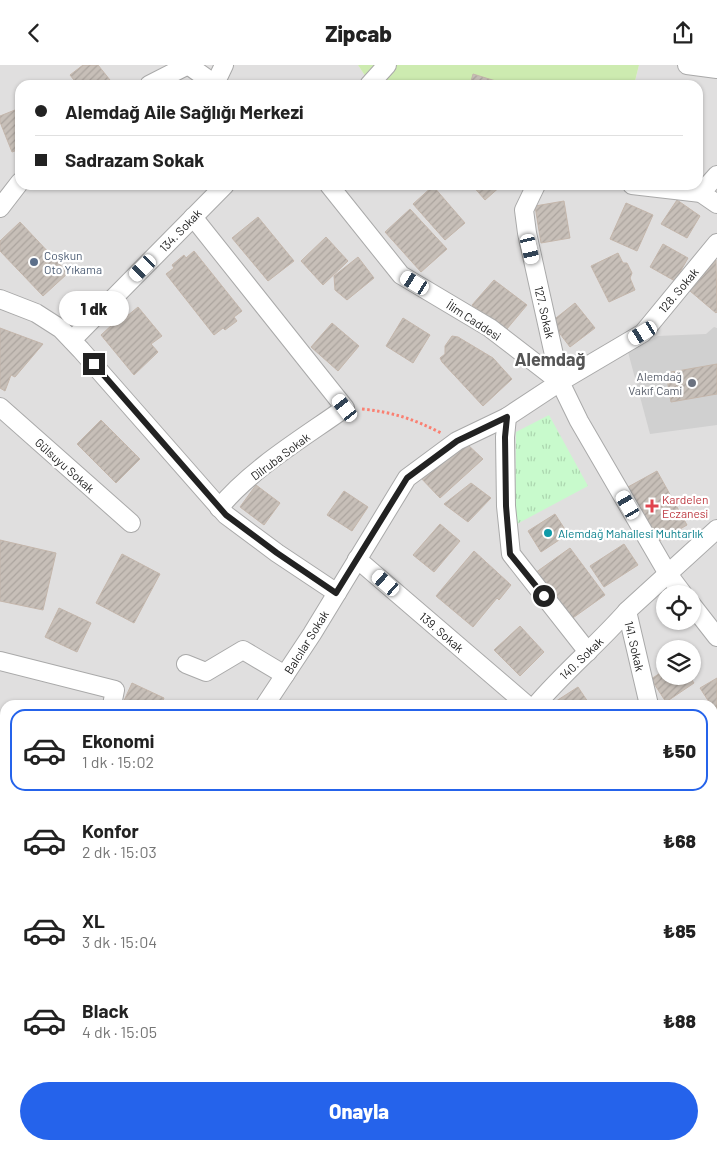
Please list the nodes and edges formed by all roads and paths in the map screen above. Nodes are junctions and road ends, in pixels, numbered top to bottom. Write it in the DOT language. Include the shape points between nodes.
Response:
graph roads {
  1 [pos="188,65"];
  2 [pos="224,65"];
  3 [pos="387,65"];
  4 [pos="687,65"];
  5 [pos="717,69"];
  6 [pos="159,80"];
  7 [pos="209,80"];
  8 [pos="218,80"];
  9 [pos="374,80"];
  10 [pos="717,175"];
  11 [pos="15,188"];
  12 [pos="220,190"];
  13 [pos="333,190"];
  14 [pos="534,190"];
  15 [pos="675,190"];
  16 [pos="701,193"];
  17 [pos="717,204"];
  18 [pos="0,208"];
  19 [pos="193,217"];
  20 [pos="717,243"];
  21 [pos="0,299"];
  22 [pos="72,340"];
  23 [pos="560,381"];
  24 [pos="0,407"];
  25 [pos="345,408"];
  26 [pos="507,417"];
  27 [pos="457,441"];
  28 [pos="219,508"];
  29 [pos="131,523"];
  30 [pos="717,529"];
  31 [pos="357,559"];
  32 [pos="668,574"];
  33 [pos="677,585"];
  34 [pos="336,593"];
  35 [pos="627,611"];
  36 [pos="701,617"];
  37 [pos="717,637"];
  38 [pos="588,651"];
  39 [pos="0,661"];
  40 [pos="186,664"];
  41 [pos="284,675"];
  42 [pos="113,700"];
  43 [pos="268,700"];
  44 [pos="521,700"];
  45 [pos="540,700"];
  46 [pos="648,700"];
  1 -- 6 [label="street"];
  1 -- 7 [label="street"];
  2 -- 8 [label="street"];
  3 -- 9 [label="street"];
  4 -- 5 [label="street"];
  10 -- 16 [label="street"];
  11 -- 18 [label="street"];
  12 -- 19 [label="street, 134. Sokak"];
  13 -- 23 [label="street, İlim Caddesi" via="401,275 490,328"];
  14 -- 23 [label="street, 127. Sokak" via="524,210 527,233"];
  15 -- 16 [label="street"];
  16 -- 17 [label="street"];
  19 -- 22 [label="street, 134. Sokak"];
  19 -- 25 [label="street"];
  20 -- 23 [label="street, 128. Sokak" via="643,333"];
  21 -- 22 [label="street" via="36,313"];
  22 -- 28 [label="street"];
  23 -- 26 [label="street, Balcılar Sokak"];
  23 -- 32 [label="street, İlim Caddesi" via="579,421"];
  24 -- 29 [label="street, Gülsuyu Sokak"];
  25 -- 27 [label="path" via="402,415"];
  25 -- 28 [label="street, Dilruba Sokak" via="270,461"];
  26 -- 27 [label="street, Balcılar Sokak"];
  26 -- 38 [label="street" via="506,506 510,554"];
  27 -- 31 [label="street, Balcılar Sokak" via="407,478"];
  28 -- 34 [label="street"];
  30 -- 32 [label="street, 141. Sokak"];
  31 -- 34 [label="street, Balcılar Sokak"];
  31 -- 44 [label="street, 139. Sokak"];
  32 -- 33 [label="street, İlim Caddesi"];
  32 -- 35 [label="street, 141. Sokak"];
  34 -- 41 [label="street, Balcılar Sokak"];
  35 -- 38 [label="street, 140. Sokak"];
  35 -- 46 [label="street, 141. Sokak"];
  36 -- 37 [label="street"];
  38 -- 45 [label="street, 140. Sokak"];
  39 -- 42 [label="street" via="115,690"];
  40 -- 41 [label="street" via="206,672 243,650"];
  41 -- 43 [label="street, Balcılar Sokak"];
}
